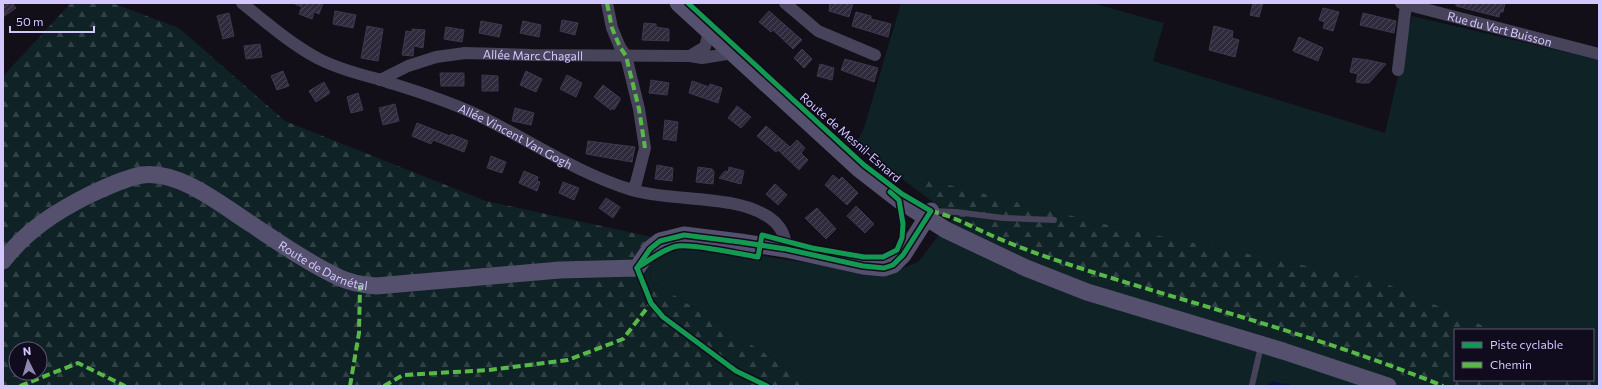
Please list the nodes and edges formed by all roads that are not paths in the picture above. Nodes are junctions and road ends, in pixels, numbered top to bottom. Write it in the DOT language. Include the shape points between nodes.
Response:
graph roads {
  1 [pos="242,3"];
  2 [pos="607,3"];
  3 [pos="678,3"];
  4 [pos="688,3"];
  5 [pos="785,3"];
  6 [pos="1404,4"];
  7 [pos="709,32"];
  8 [pos="733,53"];
  9 [pos="1599,54"];
  10 [pos="875,55"];
  11 [pos="626,56"];
  12 [pos="690,56"];
  13 [pos="1398,70"];
  14 [pos="380,80"];
  15 [pos="632,190"];
  16 [pos="928,214"];
  17 [pos="1054,220"];
  18 [pos="786,249"];
  19 [pos="3,261"];
  20 [pos="1261,345"];
  21 [pos="1252,385"];
  22 [pos="1388,386"];
  1 -- 14 [label="street, Allée Vincent Van Gogh" via="280,34 321,59"];
  2 -- 11 [label="street" via="612,28"];
  3 -- 7 [label="main road, Route de Mesnil-Esnard"];
  4 -- 16 [label="main road, Route de Mesnil-Esnard" via="864,165"];
  5 -- 10 [label="street" via="818,31"];
  6 -- 9 [label="street, Rue du Vert Buisson"];
  6 -- 13 [label="street"];
  7 -- 8 [label="main road, Route de Mesnil-Esnard"];
  7 -- 12 [label="street" via="705,47"];
  8 -- 12 [label="street, Allée Marc Chagall" via="702,58"];
  8 -- 16 [label="main road, Route de Mesnil-Esnard" via="860,169"];
  11 -- 12 [label="street, Allée Marc Chagall"];
  11 -- 14 [label="street, Allée Marc Chagall" via="465,53 436,57 408,66"];
  11 -- 15 [label="street" via="639,109 645,148 636,184"];
  14 -- 15 [label="street, Allée Vincent Van Gogh" via="447,102 593,177"];
  15 -- 18 [label="street, Allée Vincent Van Gogh" via="652,195 731,204 758,212 778,226 786,239"];
  16 -- 17 [label="lane" via="956,212 1004,218"];
  16 -- 18 [label="main road" via="903,255 893,265 884,268 863,266"];
  16 -- 20 [label="main road" via="978,244 1026,268 1087,292"];
  18 -- 19 [label="main road, Route de Darnétal" via="704,236 677,236 666,238 656,244 645,254 637,268 560,270 389,286 360,285 339,278 297,254 198,189 164,176 142,175 110,185 73,203 29,232"];
  20 -- 21 [label="lane"];
  20 -- 22 [label="main road"];
}
